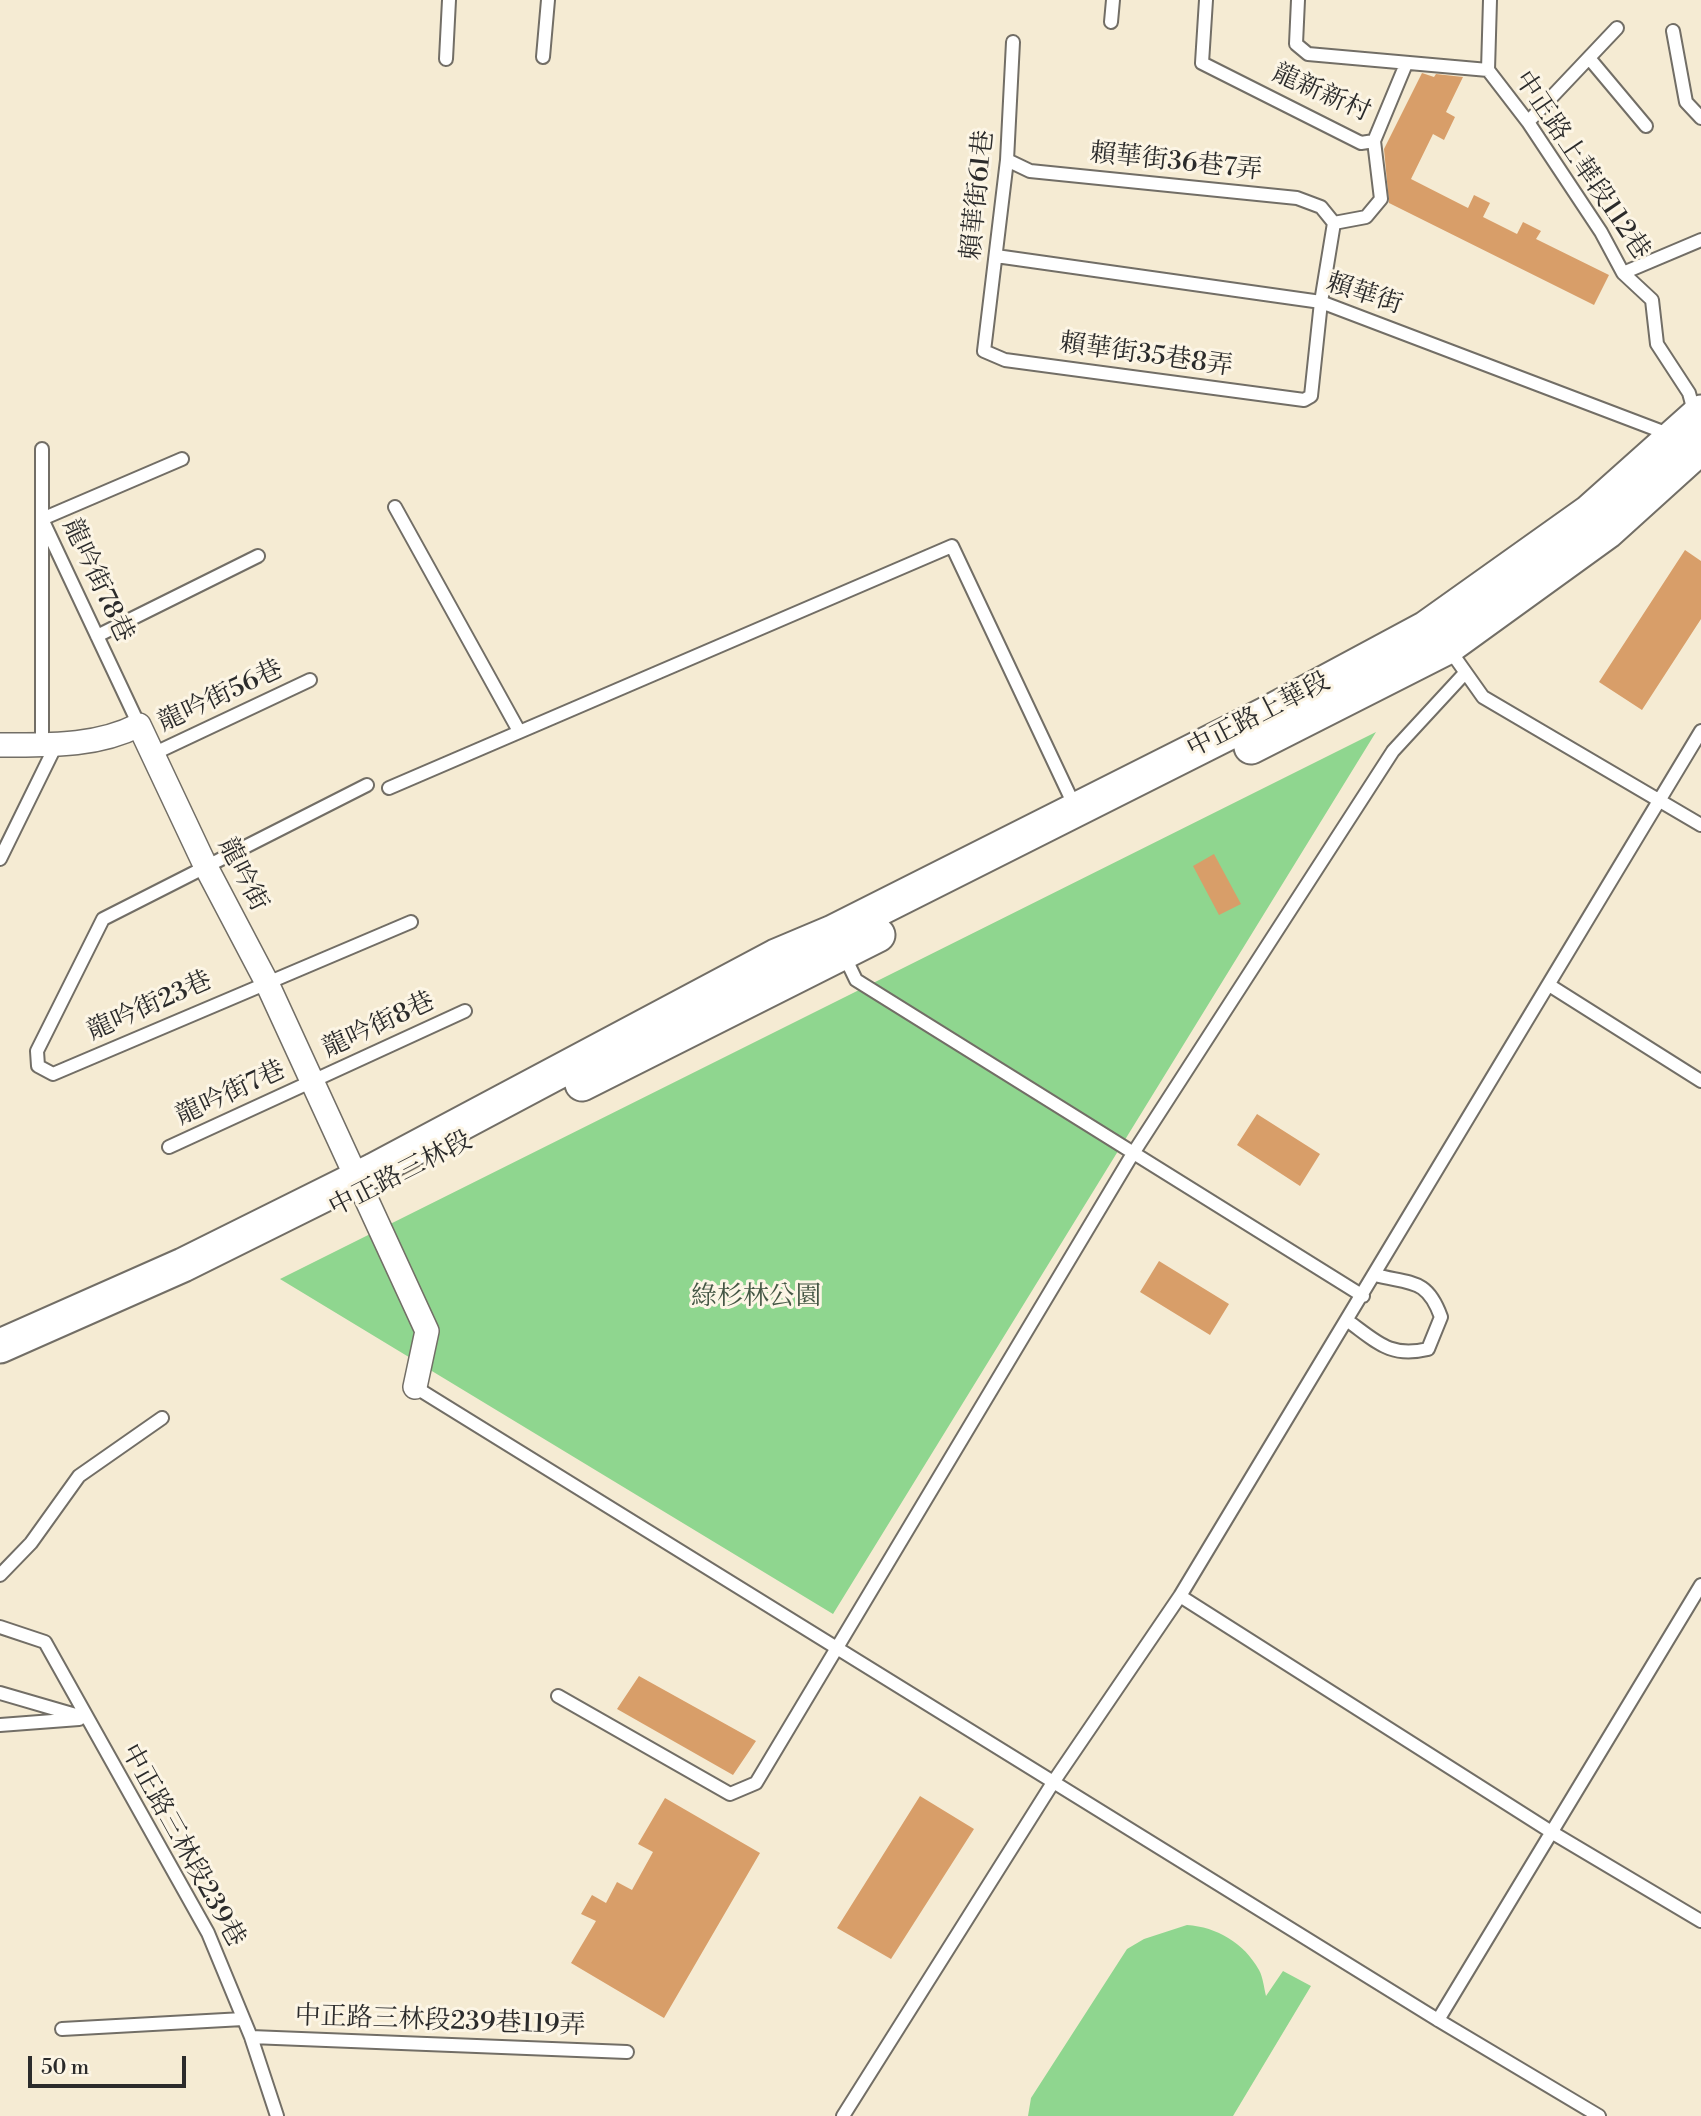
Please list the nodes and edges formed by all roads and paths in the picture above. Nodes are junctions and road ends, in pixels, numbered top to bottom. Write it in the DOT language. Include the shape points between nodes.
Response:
graph roads {
  1 [pos="449,0"];
  2 [pos="548,0"];
  3 [pos="1114,0"];
  4 [pos="1206,0"];
  5 [pos="1298,0"];
  6 [pos="1490,0"];
  7 [pos="1111,22"];
  8 [pos="1617,28"];
  9 [pos="1673,31"];
  10 [pos="1013,42"];
  11 [pos="543,57"];
  12 [pos="1589,58"];
  13 [pos="446,59"];
  14 [pos="1406,64"];
  15 [pos="1488,70"];
  16 [pos="1701,118"];
  17 [pos="1528,122"];
  18 [pos="1647,126"];
  19 [pos="1374,141"];
  20 [pos="1007,160"];
  21 [pos="1334,223"];
  22 [pos="1701,240"];
  23 [pos="996,256"];
  24 [pos="1623,274"];
  25 [pos="1321,302"];
  26 [pos="984,351"];
  27 [pos="1696,432"];
  28 [pos="42,449"];
  29 [pos="182,458"];
  30 [pos="395,508"];
  31 [pos="42,519"];
  32 [pos="258,556"];
  33 [pos="97,636"];
  34 [pos="1446,649"];
  35 [pos="310,680"];
  36 [pos="139,725"];
  37 [pos="1701,731"];
  38 [pos="520,732"];
  39 [pos="0,745"];
  40 [pos="49,745"];
  41 [pos="153,754"];
  42 [pos="368,785"];
  43 [pos="389,788"];
  44 [pos="1662,801"];
  45 [pos="1076,809"];
  46 [pos="1701,825"];
  47 [pos="0,859"];
  48 [pos="205,865"];
  49 [pos="411,922"];
  50 [pos="838,943"];
  51 [pos="788,965"];
  52 [pos="266,981"];
  53 [pos="1549,985"];
  54 [pos="465,1011"];
  55 [pos="1701,1081"];
  56 [pos="313,1082"];
  57 [pos="169,1147"];
  58 [pos="1132,1154"];
  59 [pos="361,1185"];
  60 [pos="1375,1275"];
  61 [pos="1363,1296"];
  62 [pos="1348,1321"];
  63 [pos="0,1346"];
  64 [pos="0,1370"];
  65 [pos="415,1387"];
  66 [pos="162,1418"];
  67 [pos="0,1575"];
  68 [pos="1701,1585"];
  69 [pos="1180,1595"];
  70 [pos="0,1627"];
  71 [pos="837,1649"];
  72 [pos="0,1693"];
  73 [pos="558,1696"];
  74 [pos="86,1718"];
  75 [pos="0,1725"];
  76 [pos="1054,1781"];
  77 [pos="1553,1833"];
  78 [pos="1701,1921"];
  79 [pos="243,2019"];
  80 [pos="1438,2020"];
  81 [pos="62,2029"];
  82 [pos="251,2037"];
  83 [pos="627,2052"];
  84 [pos="277,2116"];
  85 [pos="843,2116"];
  86 [pos="1600,2116"];
  1 -- 13 [label="lane"];
  2 -- 11 [label="lane"];
  3 -- 7 [label="lane"];
  4 -- 19 [label="lane, 龍新新村" via="1202,63 1361,143"];
  5 -- 14 [label="lane, 龍新新村" via="1296,44 1308,54"];
  6 -- 15 [label="lane"];
  8 -- 12 [label="lane"];
  9 -- 16 [label="lane" via="1686,102"];
  10 -- 20 [label="lane, 賴華街61巷"];
  12 -- 17 [label="lane"];
  12 -- 18 [label="lane"];
  14 -- 15 [label="lane, 中正路上華段112巷"];
  14 -- 19 [label="lane, 龍新新村"];
  15 -- 17 [label="lane, 中正路上華段112巷"];
  17 -- 24 [label="lane, 中正路上華段112巷" via="1601,232"];
  19 -- 21 [label="lane" via="1381,199 1366,217"];
  20 -- 21 [label="lane, 賴華街36巷7弄" via="1030,171 1297,198 1321,207"];
  20 -- 23 [label="lane, 賴華街61巷"];
  21 -- 25 [label="lane"];
  22 -- 24 [label="lane"];
  23 -- 25 [label="lane, 賴華街"];
  23 -- 26 [label="lane, 賴華街61巷"];
  24 -- 27 [label="lane, 中正路上華段112巷" via="1652,300 1657,344 1689,393"];
  25 -- 26 [label="lane, 賴華街35巷8弄" via="1311,396 1304,400 1004,360"];
  25 -- 27 [label="lane, 賴華街"];
  27 -- 34 [label="main road, 中正路上華段" via="1607,532"];
  28 -- 31 [label="lane"];
  29 -- 31 [label="lane, 龍吟街78巷"];
  30 -- 38 [label="lane"];
  31 -- 33 [label="lane, 龍吟街78巷"];
  31 -- 40 [label="lane"];
  32 -- 33 [label="lane"];
  33 -- 36 [label="lane, 龍吟街78巷"];
  34 -- 44 [label="lane" via="1483,697"];
  34 -- 45 [label="main road, 中正路上華段"];
  34 -- 50 [label="main road, 中正路上華段"];
  34 -- 58 [label="lane" via="1393,751"];
  35 -- 41 [label="lane, 龍吟街56巷"];
  36 -- 40 [label="street" via="113,738"];
  36 -- 41 [label="street, 龍吟街"];
  37 -- 44 [label="lane"];
  38 -- 43 [label="lane"];
  38 -- 45 [label="lane" via="951,546"];
  39 -- 40 [label="street"];
  40 -- 47 [label="lane"];
  41 -- 48 [label="street, 龍吟街"];
  42 -- 48 [label="lane"];
  44 -- 46 [label="lane"];
  44 -- 53 [label="lane"];
  45 -- 50 [label="main road, 中正路上華段"];
  48 -- 52 [label="street, 龍吟街"];
  48 -- 52 [label="lane, 龍吟街23巷" via="103,919 37,1051 38,1066 54,1074"];
  49 -- 52 [label="lane, 龍吟街23巷"];
  50 -- 51 [label="main road, 中正路上華段"];
  50 -- 58 [label="lane" via="856,980"];
  51 -- 59 [label="main road, 中正路三林段"];
  52 -- 56 [label="street, 龍吟街"];
  53 -- 55 [label="lane"];
  53 -- 60 [label="lane"];
  54 -- 56 [label="lane, 龍吟街8巷"];
  56 -- 57 [label="lane, 龍吟街7巷"];
  56 -- 59 [label="street, 龍吟街"];
  58 -- 61 [label="lane"];
  58 -- 71 [label="lane"];
  59 -- 63 [label="main road, 中正路三林段"];
  59 -- 64 [label="main road, 中正路三林段" via="191,1283"];
  59 -- 65 [label="street, 龍吟街" via="427,1331"];
  60 -- 61 [label="lane"];
  60 -- 62 [label="lane" via="1424,1286 1435,1300 1441,1317 1428,1349 1410,1353 1388,1350"];
  61 -- 62 [label="lane"];
  62 -- 69 [label="lane"];
  65 -- 71 [label="lane"];
  66 -- 67 [label="lane" via="79,1476 31,1543"];
  68 -- 77 [label="lane"];
  69 -- 76 [label="lane"];
  69 -- 77 [label="lane"];
  70 -- 74 [label="lane, 中正路三林段239巷" via="45,1642"];
  71 -- 73 [label="lane" via="756,1783 730,1794"];
  71 -- 76 [label="lane"];
  72 -- 74 [label="lane"];
  74 -- 75 [label="lane"];
  74 -- 79 [label="lane, 中正路三林段239巷" via="208,1933"];
  76 -- 80 [label="lane"];
  76 -- 85 [label="lane"];
  77 -- 78 [label="lane"];
  77 -- 80 [label="lane"];
  79 -- 81 [label="lane"];
  79 -- 82 [label="lane, 中正路三林段239巷"];
  80 -- 86 [label="lane"];
  82 -- 83 [label="lane, 中正路三林段239巷119弄"];
  82 -- 84 [label="lane, 中正路三林段239巷"];
}
